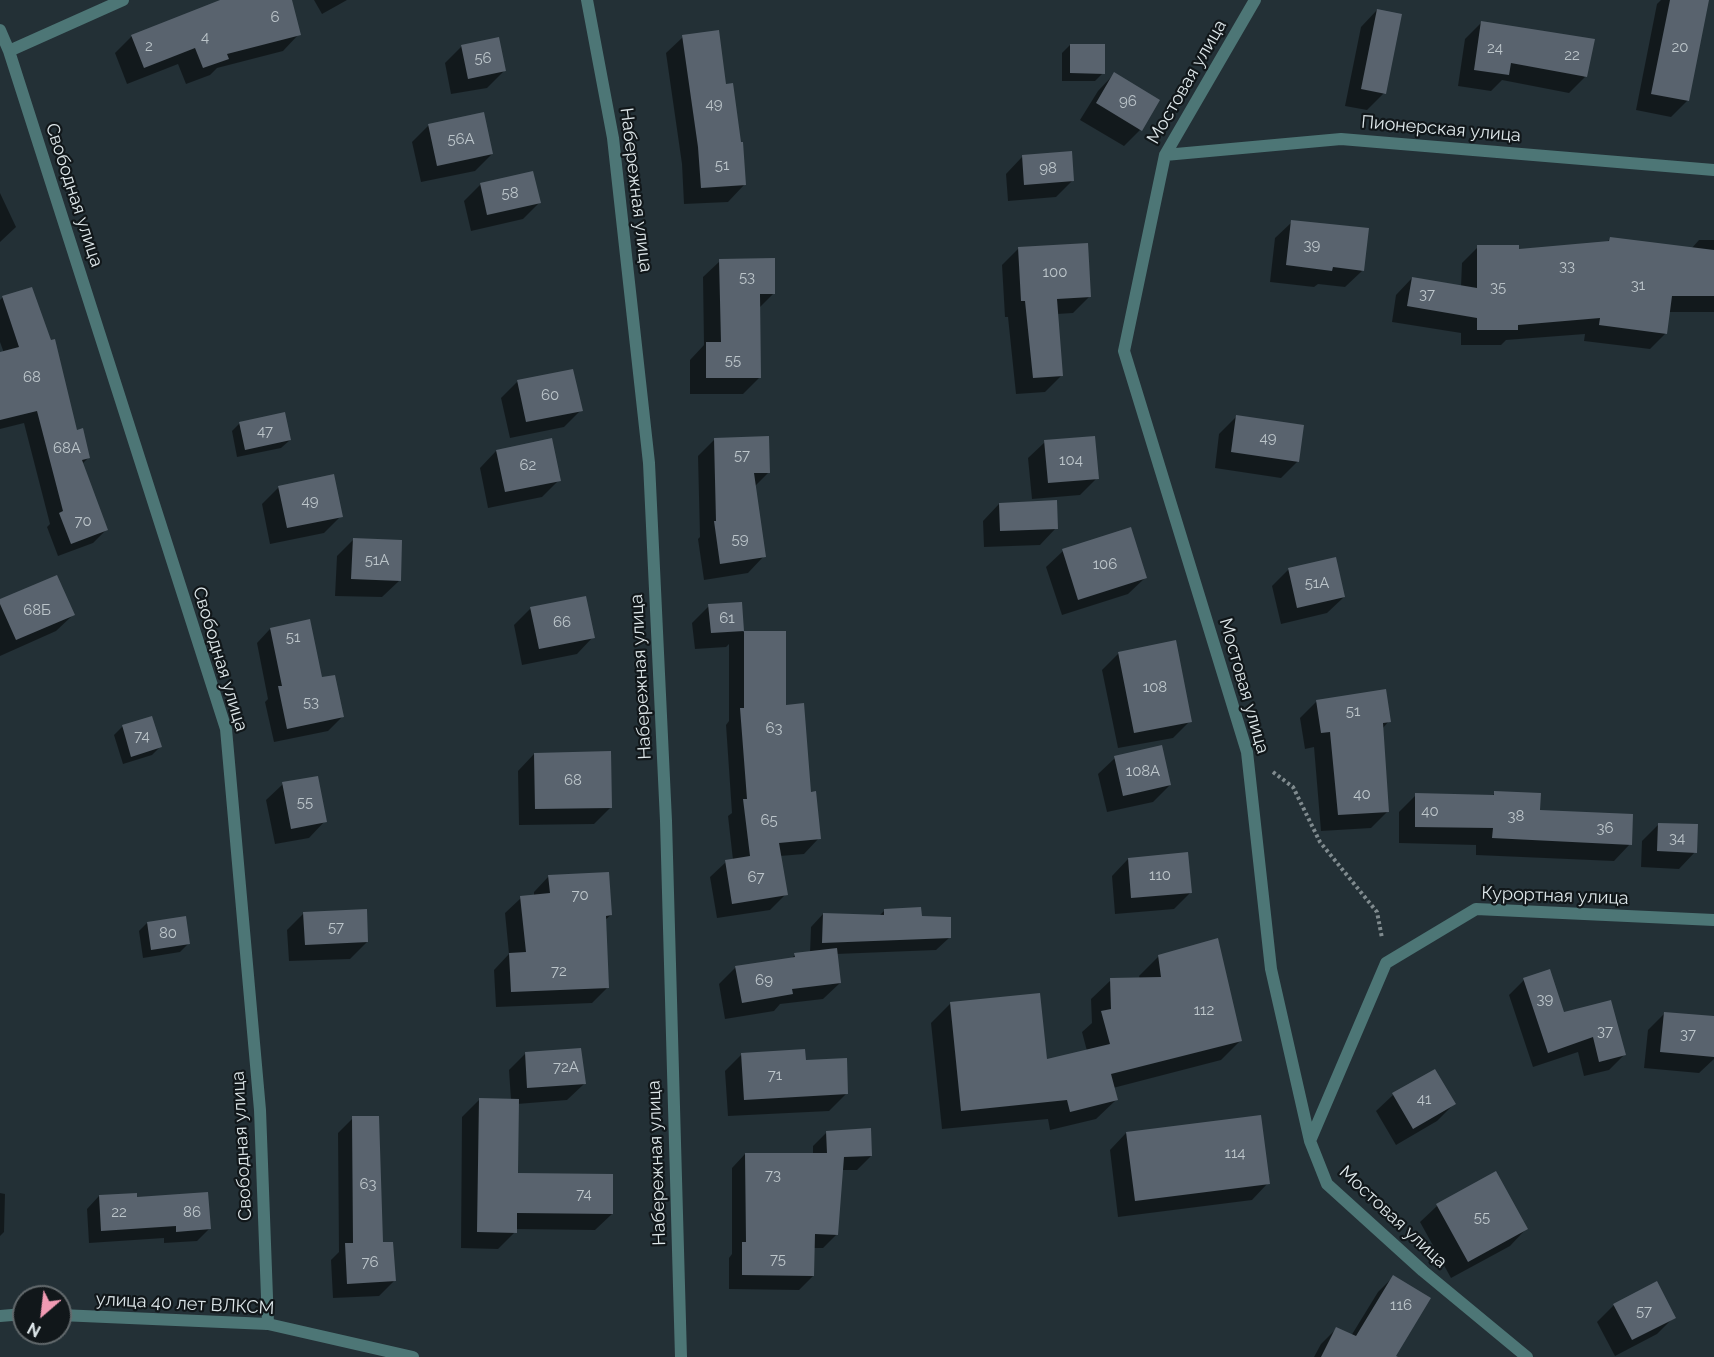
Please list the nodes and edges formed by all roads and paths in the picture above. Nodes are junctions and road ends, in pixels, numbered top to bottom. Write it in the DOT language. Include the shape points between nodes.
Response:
graph roads {
  1 [pos="123,0"];
  2 [pos="587,0"];
  3 [pos="1255,0"];
  4 [pos="0,30"];
  5 [pos="9,51"];
  6 [pos="1165,155"];
  7 [pos="1714,170"];
  8 [pos="1246,752"];
  9 [pos="1714,920"];
  10 [pos="1386,963"];
  11 [pos="1310,1140"];
  12 [pos="72,1316"];
  13 [pos="268,1324"];
  14 [pos="412,1357"];
  15 [pos="681,1357"];
  16 [pos="1527,1357"];
  1 -- 5 [label="street"];
  2 -- 15 [label="street, Набережная улица" via="613,138 649,463 666,820"];
  3 -- 6 [label="street, Мостовая улица"];
  4 -- 5 [label="street, Свободная улица"];
  5 -- 13 [label="street, Свободная улица" via="226,729 260,1110"];
  6 -- 7 [label="street, Пионерская улица" via="1341,139"];
  6 -- 8 [label="street, Мостовая улица" via="1124,351"];
  8 -- 10 [label="path" via="1293,787 1320,842 1377,912"];
  8 -- 11 [label="street, Мостовая улица" via="1271,969"];
  9 -- 10 [label="street, Курортная улица" via="1476,909"];
  10 -- 11 [label="street"];
  11 -- 16 [label="street, Мостовая улица" via="1327,1184"];
  12 -- 13 [label="street, улица 40 лет ВЛКСМ"];
  13 -- 14 [label="street, улица 40 лет ВЛКСМ"];
}
